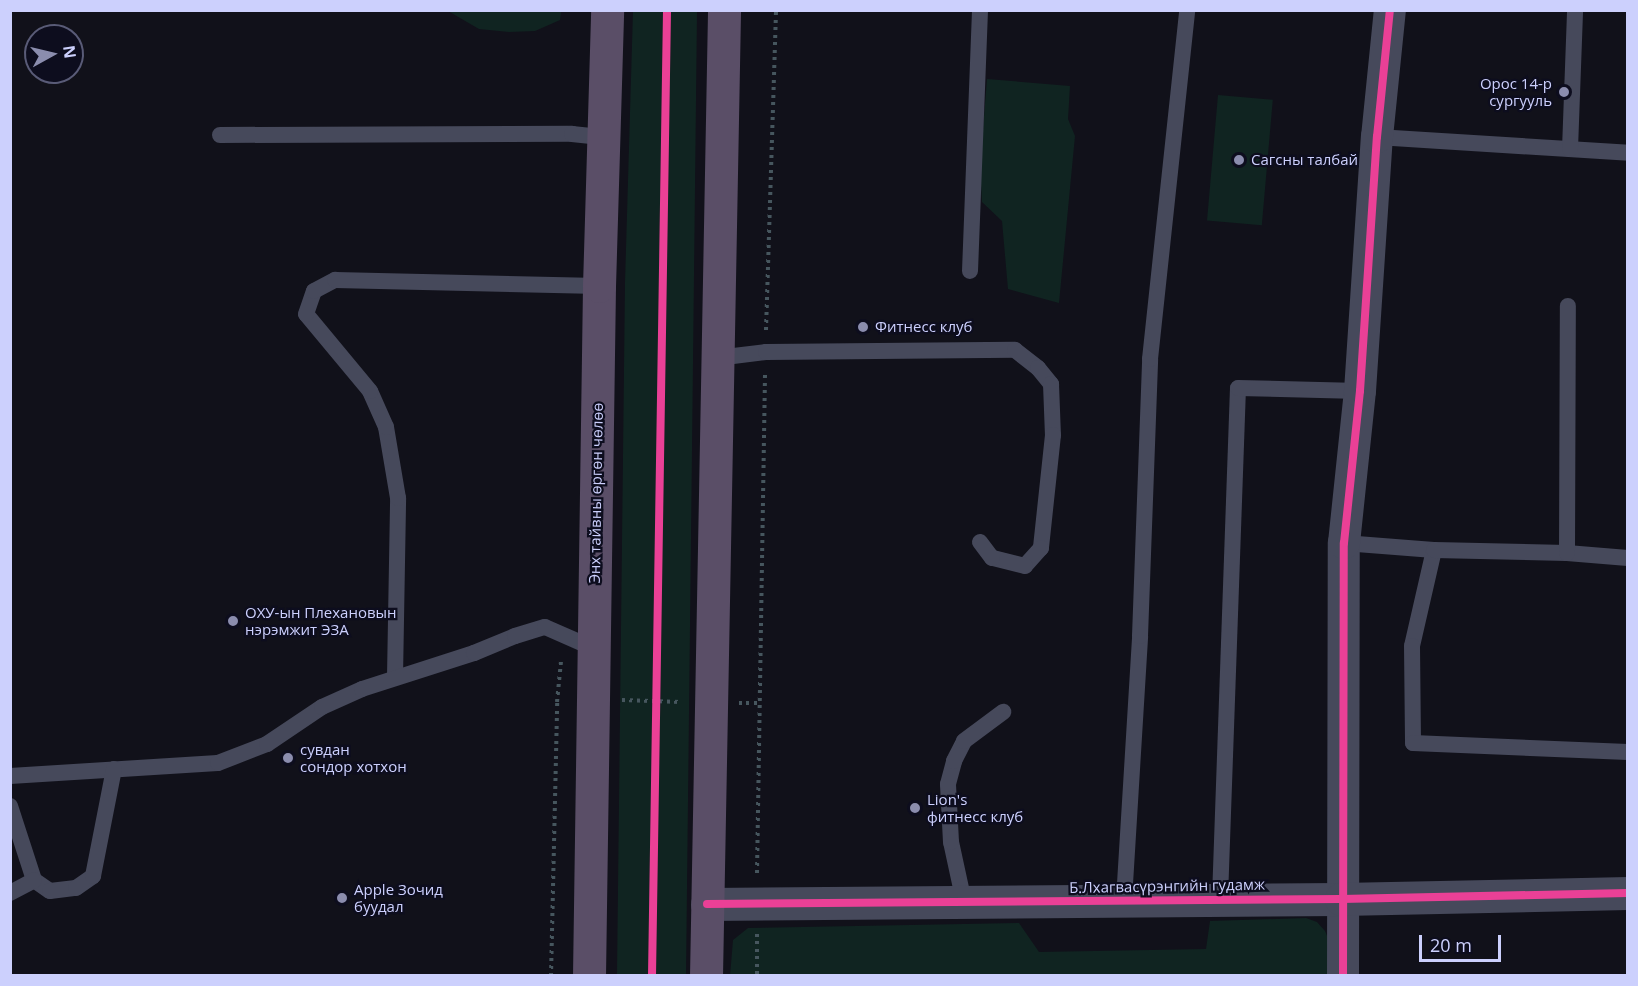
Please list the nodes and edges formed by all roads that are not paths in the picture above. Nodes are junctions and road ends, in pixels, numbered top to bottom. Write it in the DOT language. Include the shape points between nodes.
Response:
graph roads {
  1 [pos="607,10"];
  2 [pos="724,10"];
  3 [pos="980,10"];
  4 [pos="1187,10"];
  5 [pos="1390,10"];
  6 [pos="1575,10"];
  7 [pos="220,135"];
  8 [pos="603,137"];
  9 [pos="1377,137"];
  10 [pos="1570,149"];
  11 [pos="1628,153"];
  12 [pos="970,271"];
  13 [pos="599,286"];
  14 [pos="1569,306"];
  15 [pos="717,358"];
  16 [pos="1360,391"];
  17 [pos="980,542"];
  18 [pos="1344,543"];
  19 [pos="1434,550"];
  20 [pos="1567,553"];
  21 [pos="1628,558"];
  22 [pos="593,648"];
  23 [pos="395,677"];
  24 [pos="1003,712"];
  25 [pos="1628,752"];
  26 [pos="114,769"];
  27 [pos="10,776"];
  28 [pos="10,806"];
  29 [pos="34,880"];
  30 [pos="10,893"];
  31 [pos="1628,893"];
  32 [pos="1220,898"];
  33 [pos="1341,899"];
  34 [pos="1124,900"];
  35 [pos="964,902"];
  36 [pos="707,904"];
  37 [pos="589,975"];
  38 [pos="706,975"];
  39 [pos="1343,975"];
  1 -- 8 [label="highway, Энх тайвны өргөн чөлөө"];
  2 -- 15 [label="highway"];
  3 -- 12 [label="lane"];
  4 -- 34 [label="lane" via="1150,359 1140,636"];
  5 -- 9 [label="street"];
  6 -- 10 [label="lane"];
  7 -- 8 [label="lane"];
  8 -- 13 [label="highway, Энх тайвны өргөн чөлөө"];
  9 -- 10 [label="lane"];
  9 -- 16 [label="street"];
  10 -- 11 [label="lane"];
  13 -- 22 [label="highway, Энх тайвны өргөн чөлөө"];
  13 -- 23 [label="lane" via="335,280 314,291 306,314 370,391 386,427 398,498"];
  14 -- 20 [label="lane"];
  15 -- 17 [label="lane" via="766,352 1016,350 1051,384 1053,435 1041,548 1025,566 992,558"];
  15 -- 36 [label="highway"];
  16 -- 18 [label="street"];
  16 -- 32 [label="lane" via="1238,388"];
  18 -- 19 [label="lane"];
  18 -- 33 [label="street"];
  19 -- 20 [label="lane"];
  19 -- 25 [label="lane" via="1412,646 1413,743"];
  20 -- 21 [label="lane"];
  22 -- 23 [label="lane" via="545,627"];
  22 -- 37 [label="highway, Энх тайвны өргөн чөлөө"];
  23 -- 26 [label="lane" via="322,707 267,744 218,763"];
  24 -- 35 [label="lane" via="964,741 948,784 951,842"];
  26 -- 27 [label="lane"];
  26 -- 29 [label="lane" via="93,876 76,888 50,891"];
  28 -- 29 [label="lane"];
  29 -- 30 [label="lane"];
  31 -- 33 [label="street, Б.Лхагвасүрэнгийн гудамж"];
  32 -- 33 [label="street, Б.Лхагвасүрэнгийн гудамж"];
  32 -- 34 [label="street, Б.Лхагвасүрэнгийн гудамж"];
  33 -- 39 [label="street"];
  34 -- 35 [label="street, Б.Лхагвасүрэнгийн гудамж"];
  35 -- 36 [label="street, Б.Лхагвасүрэнгийн гудамж"];
  36 -- 38 [label="highway"];
}
